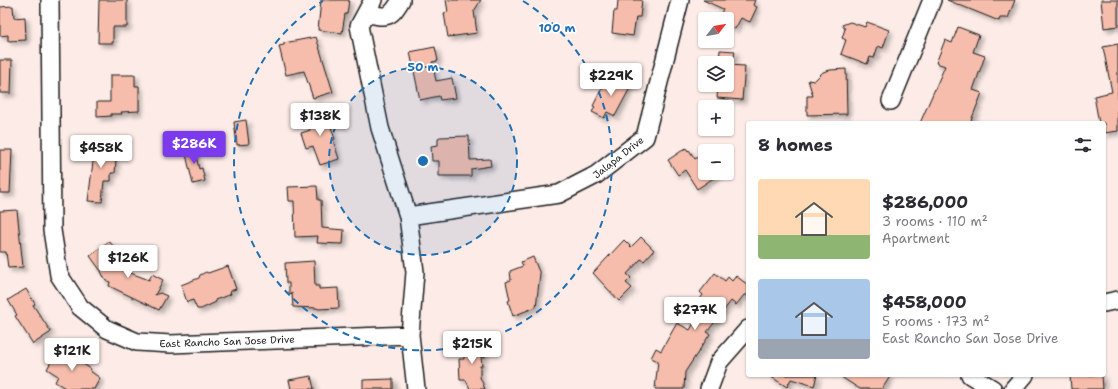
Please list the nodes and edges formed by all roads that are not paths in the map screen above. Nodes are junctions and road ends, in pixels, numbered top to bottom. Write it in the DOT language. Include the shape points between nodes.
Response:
graph roads {
  1 [pos="50,0"];
  2 [pos="402,0"];
  3 [pos="680,0"];
  4 [pos="932,0"];
  5 [pos="369,6"];
  6 [pos="891,101"];
  7 [pos="408,216"];
  8 [pos="1118,300"];
  9 [pos="1106,303"];
  10 [pos="746,331"];
  11 [pos="410,335"];
  12 [pos="973,377"];
  13 [pos="1023,377"];
  14 [pos="416,389"];
  15 [pos="710,389"];
  16 [pos="993,389"];
  17 [pos="1013,389"];
  1 -- 11 [label="street, East Rancho San Jose Drive" via="52,230 59,275 80,307 107,329 137,342 171,344"];
  2 -- 5 [label="street" via="391,15 383,18"];
  3 -- 7 [label="street, Jalapa Drive" via="645,137 596,175 558,194"];
  4 -- 6 [label="street"];
  5 -- 7 [label="street" via="359,26 380,128"];
  7 -- 11 [label="street" via="415,272"];
  8 -- 9 [label="street"];
  10 -- 15 [label="street" via="719,362"];
  11 -- 14 [label="street"];
  12 -- 16 [label="street"];
  13 -- 17 [label="street"];
}
